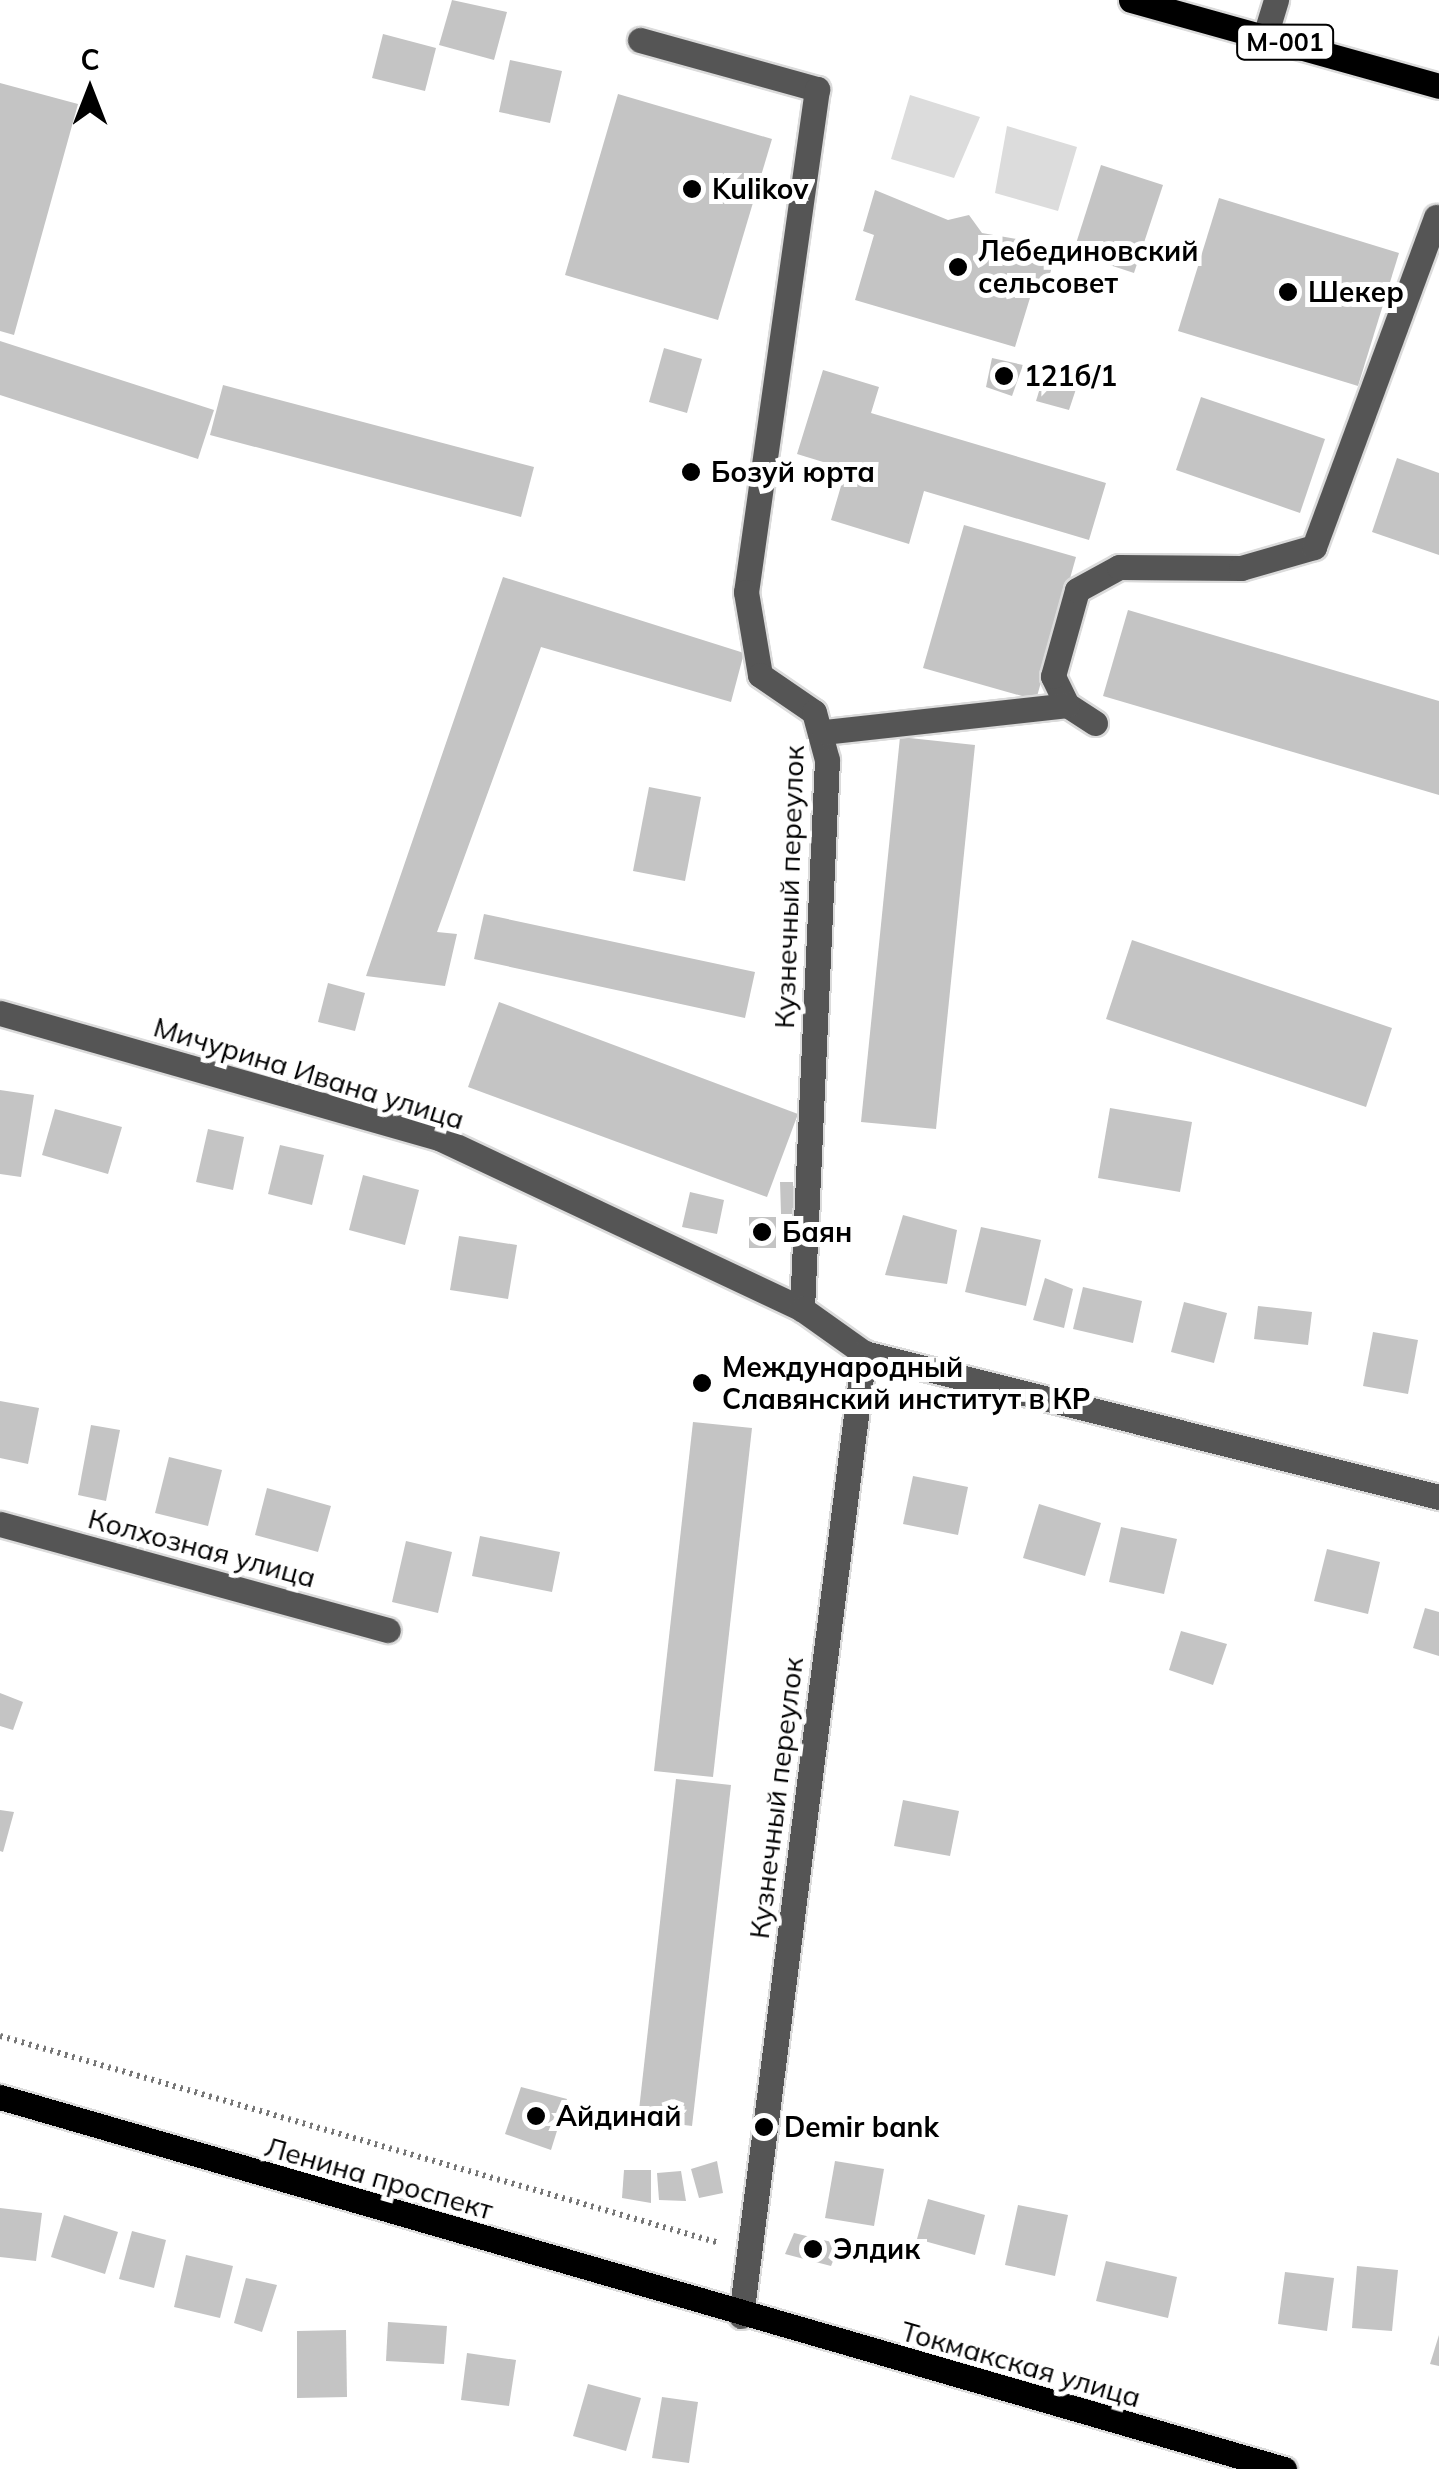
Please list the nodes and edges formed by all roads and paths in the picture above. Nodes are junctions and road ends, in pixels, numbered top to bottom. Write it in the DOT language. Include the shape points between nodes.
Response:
graph roads {
  1 [pos="1131,0"];
  2 [pos="1276,0"];
  3 [pos="1265,36"];
  4 [pos="640,40"];
  5 [pos="1439,86"];
  6 [pos="1436,217"];
  7 [pos="1068,705"];
  8 [pos="1094,723"];
  9 [pos="824,732"];
  10 [pos="0,1013"];
  11 [pos="802,1309"];
  12 [pos="864,1353"];
  13 [pos="1439,1497"];
  14 [pos="0,1524"];
  15 [pos="388,1630"];
  16 [pos="0,2036"];
  17 [pos="0,2097"];
  18 [pos="748,2252"];
  19 [pos="741,2316"];
  20 [pos="1247,2464"];
  21 [pos="1284,2469"];
  1 -- 3 [label="main road, М-001"];
  2 -- 3 [label="street"];
  3 -- 5 [label="main road, М-001"];
  4 -- 9 [label="street, Кузнечный переулок" via="817,89 746,621 760,675 814,712"];
  6 -- 7 [label="street" via="1314,547 1241,568 1119,567 1091,577 1077,590 1053,660"];
  7 -- 8 [label="street"];
  7 -- 9 [label="street"];
  9 -- 11 [label="street, Кузнечный переулок"];
  10 -- 11 [label="street, Мичурина Ивана улица" via="441,1139"];
  11 -- 12 [label="street, Мичурина Ивана улица"];
  12 -- 13 [label="street, Мичурина Ивана улица"];
  12 -- 18 [label="street, Кузнечный переулок"];
  14 -- 15 [label="street, Колхозная улица"];
  16 -- 18 [label="path"];
  17 -- 19 [label="main road, Ленина проспект"];
  18 -- 19 [label="street, Кузнечный переулок"];
  19 -- 20 [label="main road, Токмакская улица"];
  20 -- 21 [label="main road, Токмакская улица"];
}
